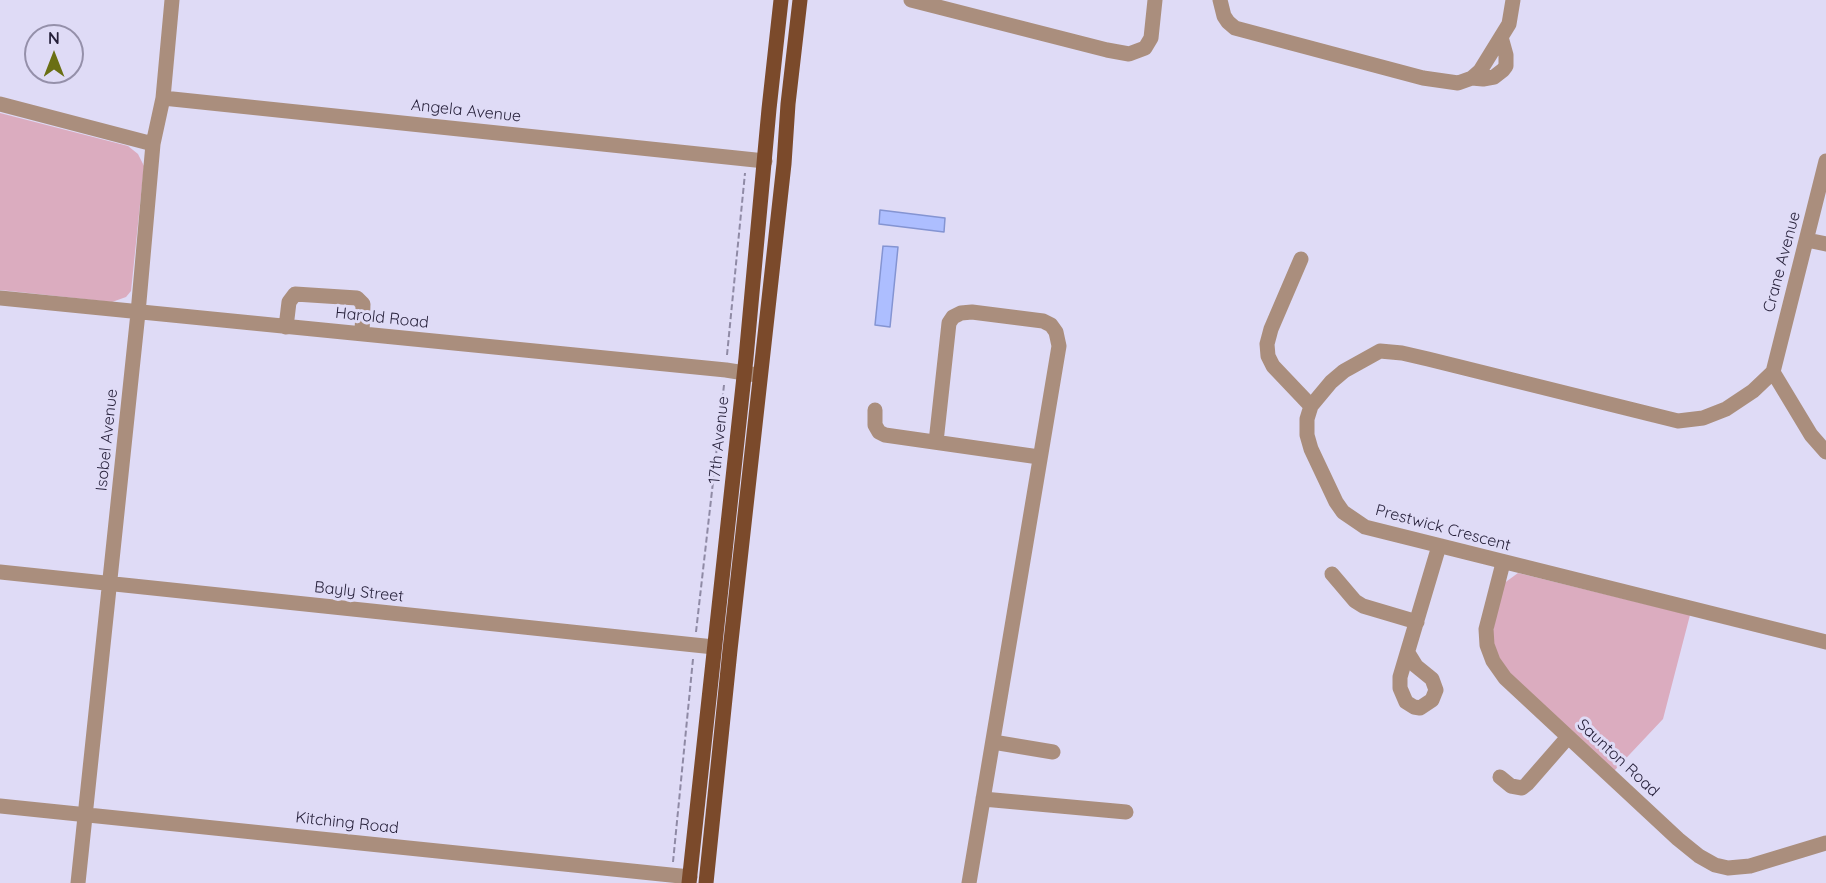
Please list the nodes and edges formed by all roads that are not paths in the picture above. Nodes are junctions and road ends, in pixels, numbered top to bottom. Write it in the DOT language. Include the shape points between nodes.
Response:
graph roads {
  1 [pos="172,0"];
  2 [pos="782,0"];
  3 [pos="800,0"];
  4 [pos="912,0"];
  5 [pos="1155,0"];
  6 [pos="1220,0"];
  7 [pos="1513,0"];
  8 [pos="163,98"];
  9 [pos="0,104"];
  10 [pos="153,144"];
  11 [pos="765,161"];
  12 [pos="1826,161"];
  13 [pos="1807,240"];
  14 [pos="1826,244"];
  15 [pos="1301,259"];
  16 [pos="0,298"];
  17 [pos="138,313"];
  18 [pos="286,327"];
  19 [pos="362,334"];
  20 [pos="1773,372"];
  21 [pos="744,373"];
  22 [pos="760,376"];
  23 [pos="1311,406"];
  24 [pos="875,410"];
  25 [pos="936,442"];
  26 [pos="1826,452"];
  27 [pos="1039,457"];
  28 [pos="1439,546"];
  29 [pos="1503,563"];
  30 [pos="0,572"];
  31 [pos="1332,574"];
  32 [pos="110,584"];
  33 [pos="1417,622"];
  34 [pos="1826,642"];
  35 [pos="714,647"];
  36 [pos="1408,653"];
  37 [pos="1568,737"];
  38 [pos="993,742"];
  39 [pos="1053,752"];
  40 [pos="1500,777"];
  41 [pos="983,799"];
  42 [pos="0,806"];
  43 [pos="1126,812"];
  44 [pos="86,815"];
  45 [pos="1826,843"];
  46 [pos="1728,876"];
  47 [pos="690,880"];
  48 [pos="78,883"];
  49 [pos="706,883"];
  50 [pos="969,883"];
  1 -- 8 [label="street, Isobel Avenue"];
  2 -- 11 [label="main road, 17th Avenue"];
  3 -- 22 [label="main road, 17th Avenue"];
  4 -- 5 [label="street" via="1129,54 1145,48 1151,38"];
  6 -- 7 [label="street" via="1224,16 1235,28 1423,78 1458,83 1480,71 1509,24"];
  8 -- 10 [label="street, Isobel Avenue"];
  8 -- 11 [label="street, Angela Avenue"];
  9 -- 10 [label="street"];
  10 -- 17 [label="street, Isobel Avenue"];
  11 -- 21 [label="main road, 17th Avenue"];
  12 -- 13 [label="street, Crane Avenue"];
  13 -- 14 [label="street"];
  13 -- 20 [label="street, Crane Avenue"];
  15 -- 23 [label="street" via="1267,344 1274,366"];
  16 -- 17 [label="street, Harold Road"];
  17 -- 18 [label="street, Harold Road"];
  17 -- 32 [label="street, Isobel Avenue"];
  18 -- 19 [label="street, Harold Road"];
  18 -- 19 [label="street" via="289,302 295,294 357,298 363,304"];
  19 -- 21 [label="street, Harold Road"];
  20 -- 23 [label="street" via="1726,409 1703,418 1678,421 1411,355 1380,351 1344,371"];
  20 -- 26 [label="street" via="1811,435"];
  21 -- 22 [label="street, Harold Road"];
  21 -- 35 [label="main road, 17th Avenue"];
  22 -- 49 [label="main road, 17th Avenue"];
  23 -- 28 [label="street, Prestwick Crescent" via="1306,419 1309,442 1343,512 1365,527"];
  24 -- 25 [label="street" via="879,432"];
  25 -- 27 [label="street"];
  25 -- 27 [label="street" via="949,323 953,317 972,312 1043,321 1056,332 1059,346"];
  27 -- 38 [label="street"];
  28 -- 29 [label="street, Prestwick Crescent"];
  28 -- 33 [label="street"];
  29 -- 34 [label="street, Prestwick Crescent"];
  29 -- 37 [label="street, Saunton Road" via="1486,629 1487,645 1505,678"];
  30 -- 32 [label="street, Bayly Street"];
  31 -- 33 [label="street" via="1355,602"];
  32 -- 35 [label="street, Bayly Street"];
  32 -- 44 [label="street, Isobel Avenue"];
  33 -- 36 [label="street"];
  35 -- 47 [label="main road, 17th Avenue"];
  37 -- 40 [label="street" via="1522,788 1511,786"];
  37 -- 46 [label="street, Saunton Road" via="1685,845"];
  38 -- 39 [label="street"];
  38 -- 41 [label="street"];
  41 -- 43 [label="street"];
  41 -- 50 [label="street"];
  42 -- 44 [label="street, Kitching Road"];
  44 -- 47 [label="street, Kitching Road" via="672,875"];
  44 -- 48 [label="street, Isobel Avenue"];
  45 -- 46 [label="street, Saunton Road"];
}
